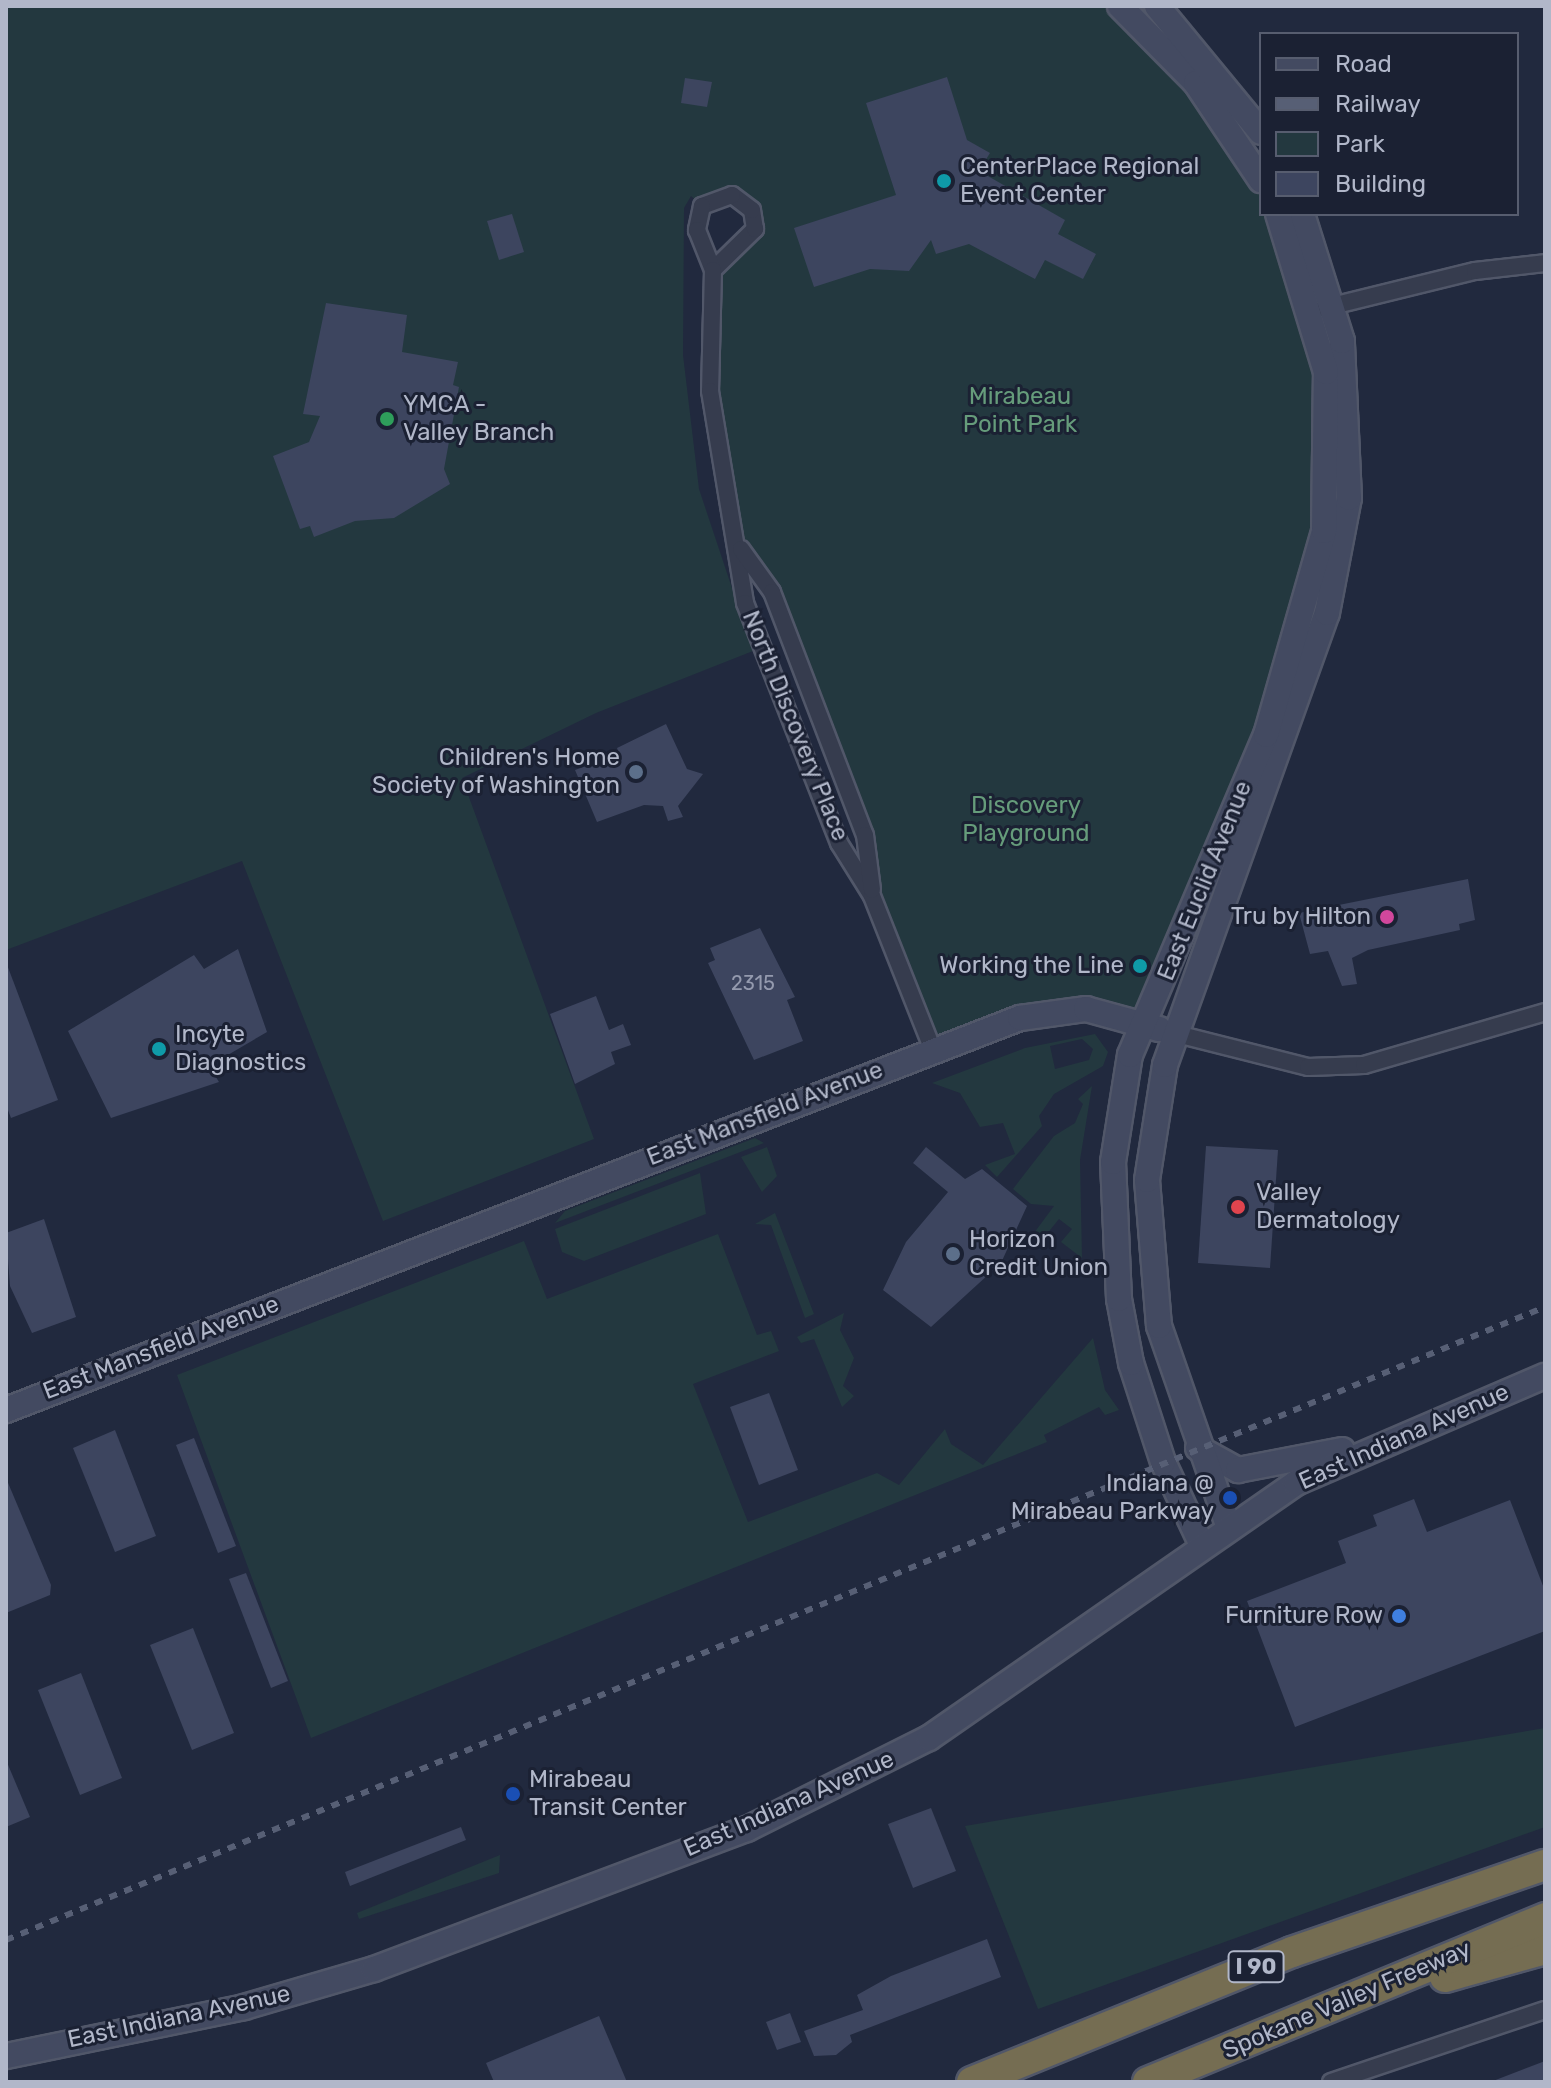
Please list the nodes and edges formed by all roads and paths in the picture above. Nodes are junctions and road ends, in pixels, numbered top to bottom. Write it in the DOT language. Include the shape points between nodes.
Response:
graph roads {
  1 [pos="1120,6"];
  2 [pos="1157,6"];
  3 [pos="1259,130"];
  4 [pos="1259,177"];
  5 [pos="1279,216"];
  6 [pos="1302,216"];
  7 [pos="1545,263"];
  8 [pos="713,270"];
  9 [pos="1323,308"];
  10 [pos="741,548"];
  11 [pos="872,896"];
  12 [pos="1545,1012"];
  13 [pos="1144,1024"];
  14 [pos="1177,1034"];
  15 [pos="933,1050"];
  16 [pos="1545,1376"];
  17 [pos="6,1410"];
  18 [pos="1383,1440"];
  19 [pos="1198,1448"];
  20 [pos="1228,1525"];
  21 [pos="1201,1543"];
  22 [pos="1545,1865"];
  23 [pos="1545,1918"];
  24 [pos="1545,1949"];
  25 [pos="1545,2010"];
  26 [pos="1313,2017"];
  27 [pos="6,2056"];
  28 [pos="972,2082"];
  29 [pos="1148,2082"];
  30 [pos="1331,2082"];
  1 -- 4 [label="street" via="1196,83"];
  2 -- 3 [label="street"];
  5 -- 9 [label="street, East Euclid Avenue"];
  6 -- 9 [label="street, East Euclid Avenue"];
  7 -- 9 [label="street" via="1475,271"];
  8 -- 8 [label="street, North Discovery Place" via="755,229 752,210 732,195 715,196 699,213 697,230"];
  8 -- 10 [label="street, North Discovery Place" via="710,391"];
  9 -- 13 [label="street, East Euclid Avenue" via="1329,450 1324,531 1306,614 1266,735"];
  9 -- 14 [label="street, East Euclid Avenue" via="1348,384 1349,498 1327,613"];
  10 -- 11 [label="street, North Discovery Place" via="745,603 839,843"];
  10 -- 11 [label="street, North Discovery Place" via="772,592 865,835"];
  11 -- 15 [label="street, North Discovery Place"];
  12 -- 14 [label="street, East Mansfield Avenue" via="1364,1065 1308,1067"];
  13 -- 14 [label="street, East Mansfield Avenue"];
  13 -- 15 [label="street, East Mansfield Avenue" via="1086,1009 1050,1010"];
  13 -- 21 [label="street, East Euclid Avenue" via="1130,1055 1113,1162 1119,1299 1145,1413"];
  14 -- 19 [label="street, East Euclid Avenue" via="1149,1146 1146,1218 1159,1326"];
  15 -- 17 [label="street, East Mansfield Avenue"];
  16 -- 18 [label="street, East Indiana Avenue"];
  18 -- 19 [label="street" via="1238,1470"];
  18 -- 20 [label="street, East Indiana Avenue"];
  19 -- 20 [label="street, East Euclid Avenue"];
  20 -- 21 [label="street, East Indiana Avenue"];
  21 -- 27 [label="street, East Indiana Avenue" via="929,1738 747,1829 374,1969 244,2007"];
  22 -- 28 [label="highway, I 90" via="1292,1952"];
  23 -- 26 [label="highway, Spokane Valley Freeway"];
  24 -- 26 [label="highway"];
  25 -- 30 [label="street"];
  26 -- 29 [label="highway, Spokane Valley Freeway"];
}
